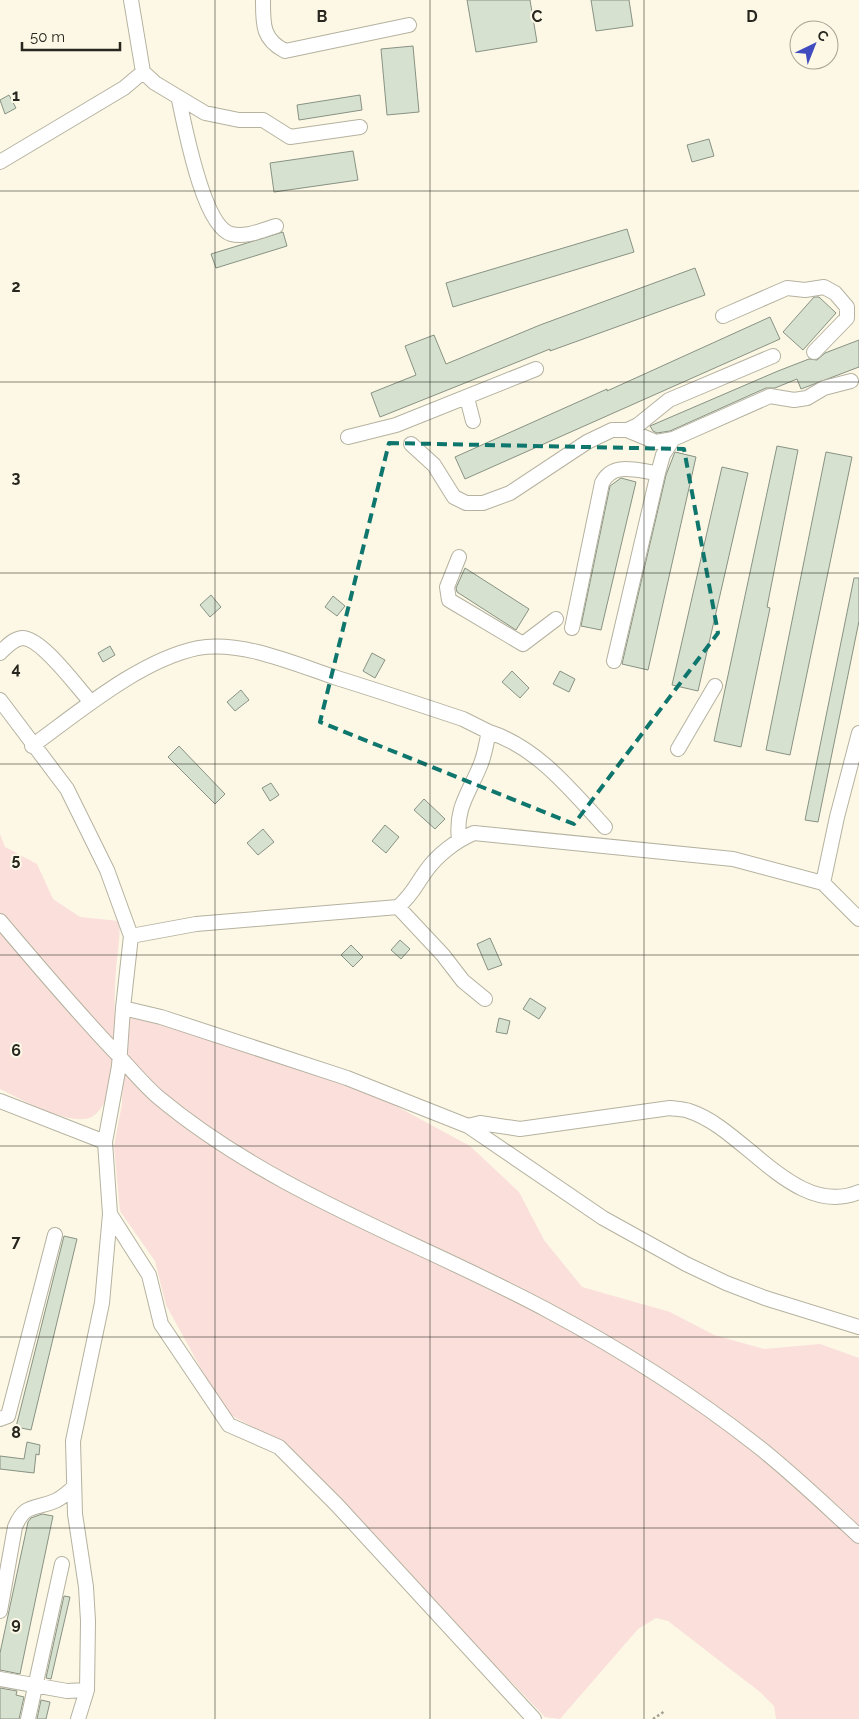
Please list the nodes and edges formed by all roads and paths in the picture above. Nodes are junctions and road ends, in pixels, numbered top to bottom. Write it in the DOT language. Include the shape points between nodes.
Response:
graph roads {
  1 [pos="131,0"];
  2 [pos="263,0"];
  3 [pos="409,25"];
  4 [pos="144,72"];
  5 [pos="179,100"];
  6 [pos="360,127"];
  7 [pos="0,162"];
  8 [pos="276,226"];
  9 [pos="724,316"];
  10 [pos="814,352"];
  11 [pos="773,356"];
  12 [pos="536,369"];
  13 [pos="850,381"];
  14 [pos="467,398"];
  15 [pos="473,420"];
  16 [pos="627,430"];
  17 [pos="348,437"];
  18 [pos="673,439"];
  19 [pos="411,444"];
  20 [pos="658,473"];
  21 [pos="459,558"];
  22 [pos="556,619"];
  23 [pos="572,628"];
  24 [pos="0,653"];
  25 [pos="614,660"];
  26 [pos="715,686"];
  27 [pos="0,700"];
  28 [pos="90,702"];
  29 [pos="489,732"];
  30 [pos="859,734"];
  31 [pos="32,746"];
  32 [pos="678,750"];
  33 [pos="605,827"];
  34 [pos="459,840"];
  35 [pos="824,883"];
  36 [pos="398,907"];
  37 [pos="859,919"];
  38 [pos="0,921"];
  39 [pos="131,936"];
  40 [pos="485,999"];
  41 [pos="123,1008"];
  42 [pos="120,1057"];
  43 [pos="0,1101"];
  44 [pos="468,1126"];
  45 [pos="105,1142"];
  46 [pos="859,1192"];
  47 [pos="110,1214"];
  48 [pos="55,1235"];
  49 [pos="859,1327"];
  50 [pos="0,1419"];
  51 [pos="74,1487"];
  52 [pos="859,1536"];
  53 [pos="62,1564"];
  54 [pos="0,1611"];
  55 [pos="0,1679"];
  56 [pos="34,1686"];
  57 [pos="87,1690"];
  58 [pos="665,1711"];
  59 [pos="28,1719"];
  60 [pos="78,1719"];
  61 [pos="534,1719"];
  62 [pos="653,1719"];
  1 -- 4 [label="street"];
  2 -- 3 [label="street" via="263,27 273,44 285,51"];
  4 -- 5 [label="street"];
  4 -- 7 [label="street" via="124,88"];
  5 -- 6 [label="street" via="205,113 239,120 263,120 290,138"];
  5 -- 8 [label="street" via="192,159 219,226 229,234 243,236"];
  9 -- 10 [label="street" via="788,288 824,287 836,294 847,307 847,318"];
  11 -- 16 [label="street" via="669,400"];
  12 -- 14 [label="street"];
  13 -- 18 [label="street" via="801,399 770,396"];
  14 -- 15 [label="street"];
  14 -- 17 [label="street" via="396,425"];
  16 -- 18 [label="street" via="656,442"];
  16 -- 19 [label="street" via="612,430 587,442 510,493 483,502 466,502 454,497 434,465"];
  18 -- 20 [label="street" via="663,455"];
  20 -- 23 [label="street" via="616,469 607,473 602,483"];
  20 -- 25 [label="street"];
  21 -- 22 [label="street" via="447,587 450,600 523,644"];
  24 -- 28 [label="street" via="13,641 31,640 42,647"];
  26 -- 32 [label="street"];
  27 -- 31 [label="street"];
  28 -- 29 [label="street" via="176,655 198,648 229,646 286,661 463,719"];
  28 -- 31 [label="street"];
  29 -- 33 [label="street" via="501,736 559,776"];
  29 -- 34 [label="street" via="480,767 468,788 457,823"];
  30 -- 35 [label="street"];
  31 -- 39 [label="street" via="67,789 107,870"];
  34 -- 35 [label="street" via="474,833 733,859"];
  34 -- 36 [label="street" via="427,869 412,895"];
  35 -- 37 [label="street"];
  36 -- 39 [label="street" via="196,924"];
  36 -- 40 [label="street" via="463,981"];
  38 -- 42 [label="street" via="80,1016"];
  39 -- 41 [label="street"];
  41 -- 42 [label="street"];
  41 -- 44 [label="street" via="161,1017 347,1078"];
  42 -- 45 [label="street"];
  42 -- 52 [label="street" via="156,1095 195,1125 266,1171 314,1198 548,1310 671,1383 756,1444"];
  43 -- 45 [label="street"];
  44 -- 46 [label="street" via="480,1123 520,1129 670,1108 689,1110 734,1137 788,1182 833,1196"];
  44 -- 49 [label="street" via="603,1218 686,1264 765,1298"];
  45 -- 47 [label="street"];
  47 -- 51 [label="street" via="102,1303 73,1441"];
  47 -- 61 [label="street" via="149,1275 161,1324 229,1425 279,1447 337,1505"];
  48 -- 50 [label="street" via="8,1416"];
  51 -- 54 [label="street" via="54,1501 32,1506 20,1517 15,1527"];
  51 -- 57 [label="street" via="86,1587"];
  53 -- 56 [label="street"];
  55 -- 56 [label="street"];
  56 -- 57 [label="street" via="67,1691"];
  56 -- 59 [label="street"];
  57 -- 60 [label="street"];
  58 -- 62 [label="path"];
}
